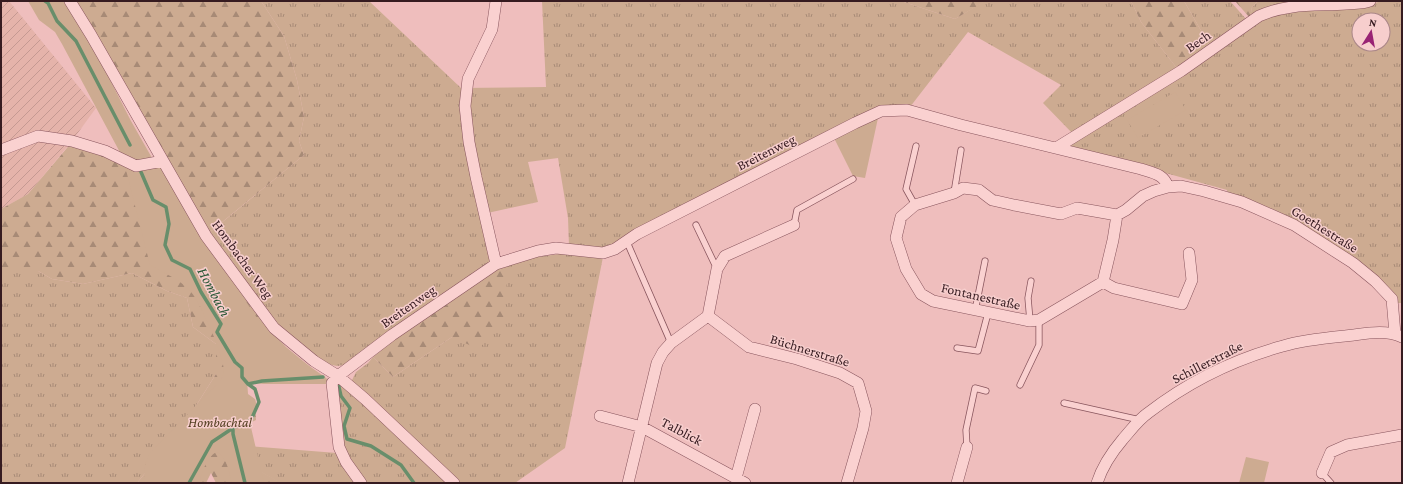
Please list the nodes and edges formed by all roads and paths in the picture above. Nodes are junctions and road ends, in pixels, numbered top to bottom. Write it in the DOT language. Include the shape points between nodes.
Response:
graph roads {
  1 [pos="70,1"];
  2 [pos="496,1"];
  3 [pos="1370,1"];
  4 [pos="916,146"];
  5 [pos="1056,148"];
  6 [pos="1,150"];
  7 [pos="961,150"];
  8 [pos="163,161"];
  9 [pos="853,179"];
  10 [pos="1168,187"];
  11 [pos="954,193"];
  12 [pos="915,205"];
  13 [pos="1117,215"];
  14 [pos="696,225"];
  15 [pos="794,225"];
  16 [pos="626,242"];
  17 [pos="1189,253"];
  18 [pos="985,261"];
  19 [pos="496,264"];
  20 [pos="717,269"];
  21 [pos="1031,281"];
  22 [pos="1103,282"];
  23 [pos="975,311"];
  24 [pos="988,313"];
  25 [pos="708,316"];
  26 [pos="1035,321"];
  27 [pos="1398,336"];
  28 [pos="671,343"];
  29 [pos="956,348"];
  30 [pos="338,376"];
  31 [pos="1020,385"];
  32 [pos="986,391"];
  33 [pos="1064,402"];
  34 [pos="755,409"];
  35 [pos="600,416"];
  36 [pos="1140,420"];
  37 [pos="642,427"];
  38 [pos="1402,436"];
  39 [pos="966,447"];
  40 [pos="1322,474"];
  41 [pos="741,480"];
  42 [pos="361,483"];
  43 [pos="454,483"];
  44 [pos="628,483"];
  45 [pos="847,483"];
  46 [pos="957,483"];
  47 [pos="1097,483"];
  48 [pos="1331,483"];
  1 -- 8 [label="street, Hombacher Weg"];
  2 -- 19 [label="street" via="492,29 468,79 465,106 469,142"];
  3 -- 5 [label="street, Bech" via="1293,6 1270,11 1181,71"];
  4 -- 12 [label="lane" via="906,189"];
  5 -- 10 [label="street" via="1161,175"];
  5 -- 16 [label="street, Breitenweg" via="906,110 881,111"];
  6 -- 8 [label="street" via="38,136 72,141 136,166"];
  7 -- 11 [label="lane"];
  8 -- 30 [label="street, Hombacher Weg" via="206,236 274,328 314,361"];
  9 -- 15 [label="lane" via="796,210"];
  10 -- 13 [label="street, Goethestraße" via="1143,196"];
  10 -- 27 [label="street, Goethestraße" via="1181,186 1242,202 1294,225 1353,263 1392,299"];
  11 -- 12 [label="street"];
  11 -- 13 [label="street" via="962,188 979,190 992,200 1061,214 1077,208"];
  12 -- 23 [label="street, Fontanestraße" via="901,217 896,238 906,269 921,294 933,301"];
  13 -- 22 [label="street"];
  14 -- 20 [label="lane"];
  15 -- 20 [label="street" via="725,256"];
  16 -- 19 [label="street, Breitenweg" via="603,253 556,248"];
  16 -- 28 [label="lane"];
  17 -- 22 [label="street" via="1192,280 1182,304 1114,288"];
  18 -- 23 [label="lane"];
  19 -- 30 [label="street, Breitenweg" via="392,335"];
  20 -- 25 [label="street"];
  21 -- 26 [label="lane" via="1028,298"];
  22 -- 26 [label="street"];
  23 -- 24 [label="street, Fontanestraße"];
  24 -- 26 [label="street, Fontanestraße"];
  24 -- 29 [label="lane" via="979,350 976,352"];
  25 -- 28 [label="street"];
  25 -- 45 [label="street, Büchnerstraße" via="749,347 840,373 858,383 866,412"];
  26 -- 31 [label="lane" via="1038,345"];
  27 -- 36 [label="street, Schillerstraße" via="1374,333 1284,345 1240,360 1207,376"];
  28 -- 37 [label="street" via="657,363"];
  30 -- 42 [label="street" via="332,383 339,447"];
  30 -- 43 [label="street, Hombacher Weg"];
  32 -- 39 [label="lane" via="975,388 966,430"];
  33 -- 36 [label="lane"];
  34 -- 41 [label="street"];
  35 -- 37 [label="street, Talblick"];
  36 -- 47 [label="street, Schillerstraße" via="1113,452"];
  37 -- 41 [label="street, Talblick"];
  37 -- 44 [label="street"];
  38 -- 40 [label="street" via="1347,445 1331,452"];
  39 -- 46 [label="street"];
  40 -- 48 [label="lane"];
}
